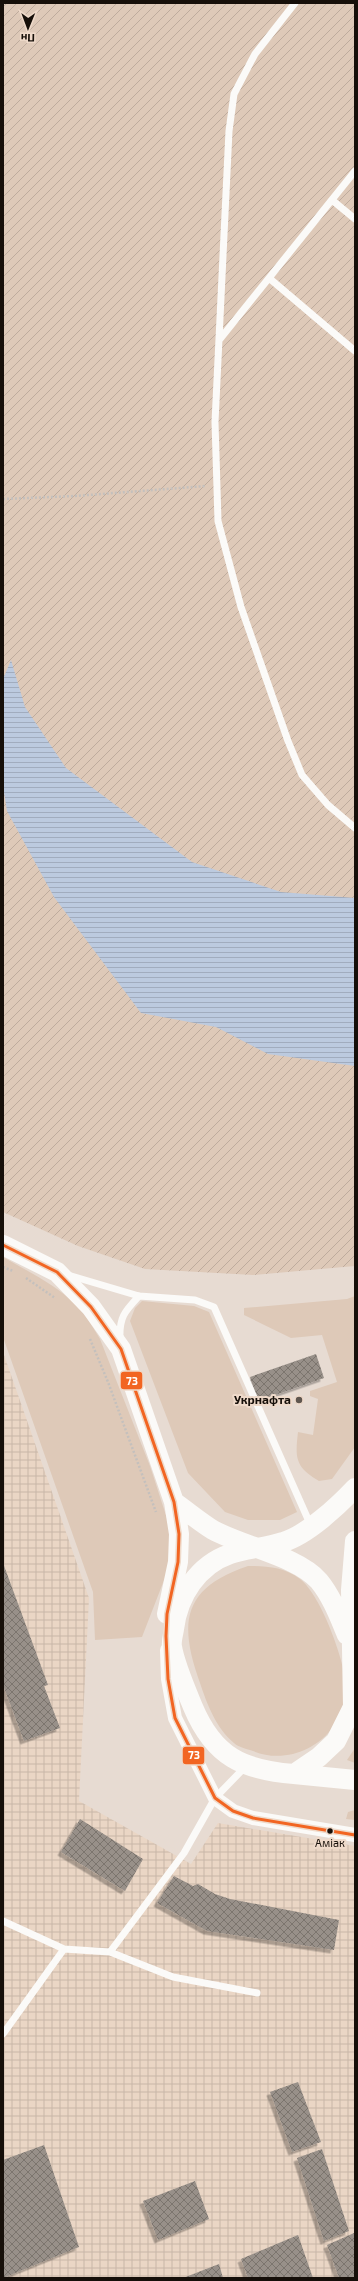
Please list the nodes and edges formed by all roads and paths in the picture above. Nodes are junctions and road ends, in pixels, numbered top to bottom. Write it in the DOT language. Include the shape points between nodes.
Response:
graph roads {
  1 [pos="295,3"];
  2 [pos="355,171"];
  3 [pos="332,200"];
  4 [pos="355,219"];
  5 [pos="269,278"];
  6 [pos="220,340"];
  7 [pos="355,351"];
  8 [pos="217,485"];
  9 [pos="3,500"];
  10 [pos="355,828"];
  11 [pos="3,1245"];
  12 [pos="3,1267"];
  13 [pos="15,1272"];
  14 [pos="57,1272"];
  15 [pos="21,1275"];
  16 [pos="139,1296"];
  17 [pos="59,1300"];
  18 [pos="88,1334"];
  19 [pos="121,1349"];
  20 [pos="355,1488"];
  21 [pos="174,1502"];
  22 [pos="158,1517"];
  23 [pos="311,1526"];
  24 [pos="355,1541"];
  25 [pos="253,1548"];
  26 [pos="169,1641"];
  27 [pos="353,1652"];
  28 [pos="246,1766"];
  29 [pos="294,1774"];
  30 [pos="355,1780"];
  31 [pos="215,1798"];
  32 [pos="355,1835"];
  33 [pos="3,1921"];
  34 [pos="64,1949"];
  35 [pos="110,1952"];
  36 [pos="257,1993"];
  37 [pos="3,2034"];
  1 -- 6 [label="lane" via="255,54 234,94 229,131"];
  2 -- 3 [label="lane"];
  3 -- 4 [label="lane"];
  3 -- 5 [label="lane"];
  5 -- 6 [label="lane"];
  5 -- 7 [label="lane"];
  6 -- 8 [label="lane" via="215,422"];
  8 -- 9 [label="path"];
  8 -- 10 [label="lane" via="218,521 229,566 288,741 302,775 328,805"];
  11 -- 14 [label="main road"];
  12 -- 13 [label="path"];
  14 -- 16 [label="lane"];
  14 -- 19 [label="main road" via="91,1307"];
  15 -- 17 [label="path"];
  16 -- 19 [label="lane" via="126,1311 120,1324"];
  16 -- 23 [label="lane" via="195,1300 214,1307"];
  18 -- 22 [label="path"];
  19 -- 21 [label="main road"];
  20 -- 23 [label="main road" via="334,1510"];
  21 -- 25 [label="main road" via="214,1530"];
  21 -- 26 [label="main road" via="179,1534 178,1562 167,1614"];
  23 -- 25 [label="main road" via="285,1542"];
  24 -- 27 [label="main road" via="351,1590"];
  25 -- 26 [label="main road" via="230,1554 208,1565 191,1584 177,1610"];
  25 -- 27 [label="main road" via="291,1561 318,1581 336,1608"];
  26 -- 28 [label="main road" via="194,1708 206,1732 221,1750"];
  26 -- 31 [label="street" via="168,1679 175,1718"];
  27 -- 29 [label="main road" via="353,1707 345,1726 336,1741 319,1757"];
  28 -- 29 [label="main road"];
  28 -- 31 [label="lane"];
  29 -- 30 [label="main road"];
  31 -- 32 [label="street" via="233,1811 253,1818"];
  31 -- 35 [label="lane" via="184,1852"];
  33 -- 34 [label="lane"];
  34 -- 35 [label="lane"];
  34 -- 37 [label="lane"];
  35 -- 36 [label="lane" via="173,1977"];
}
